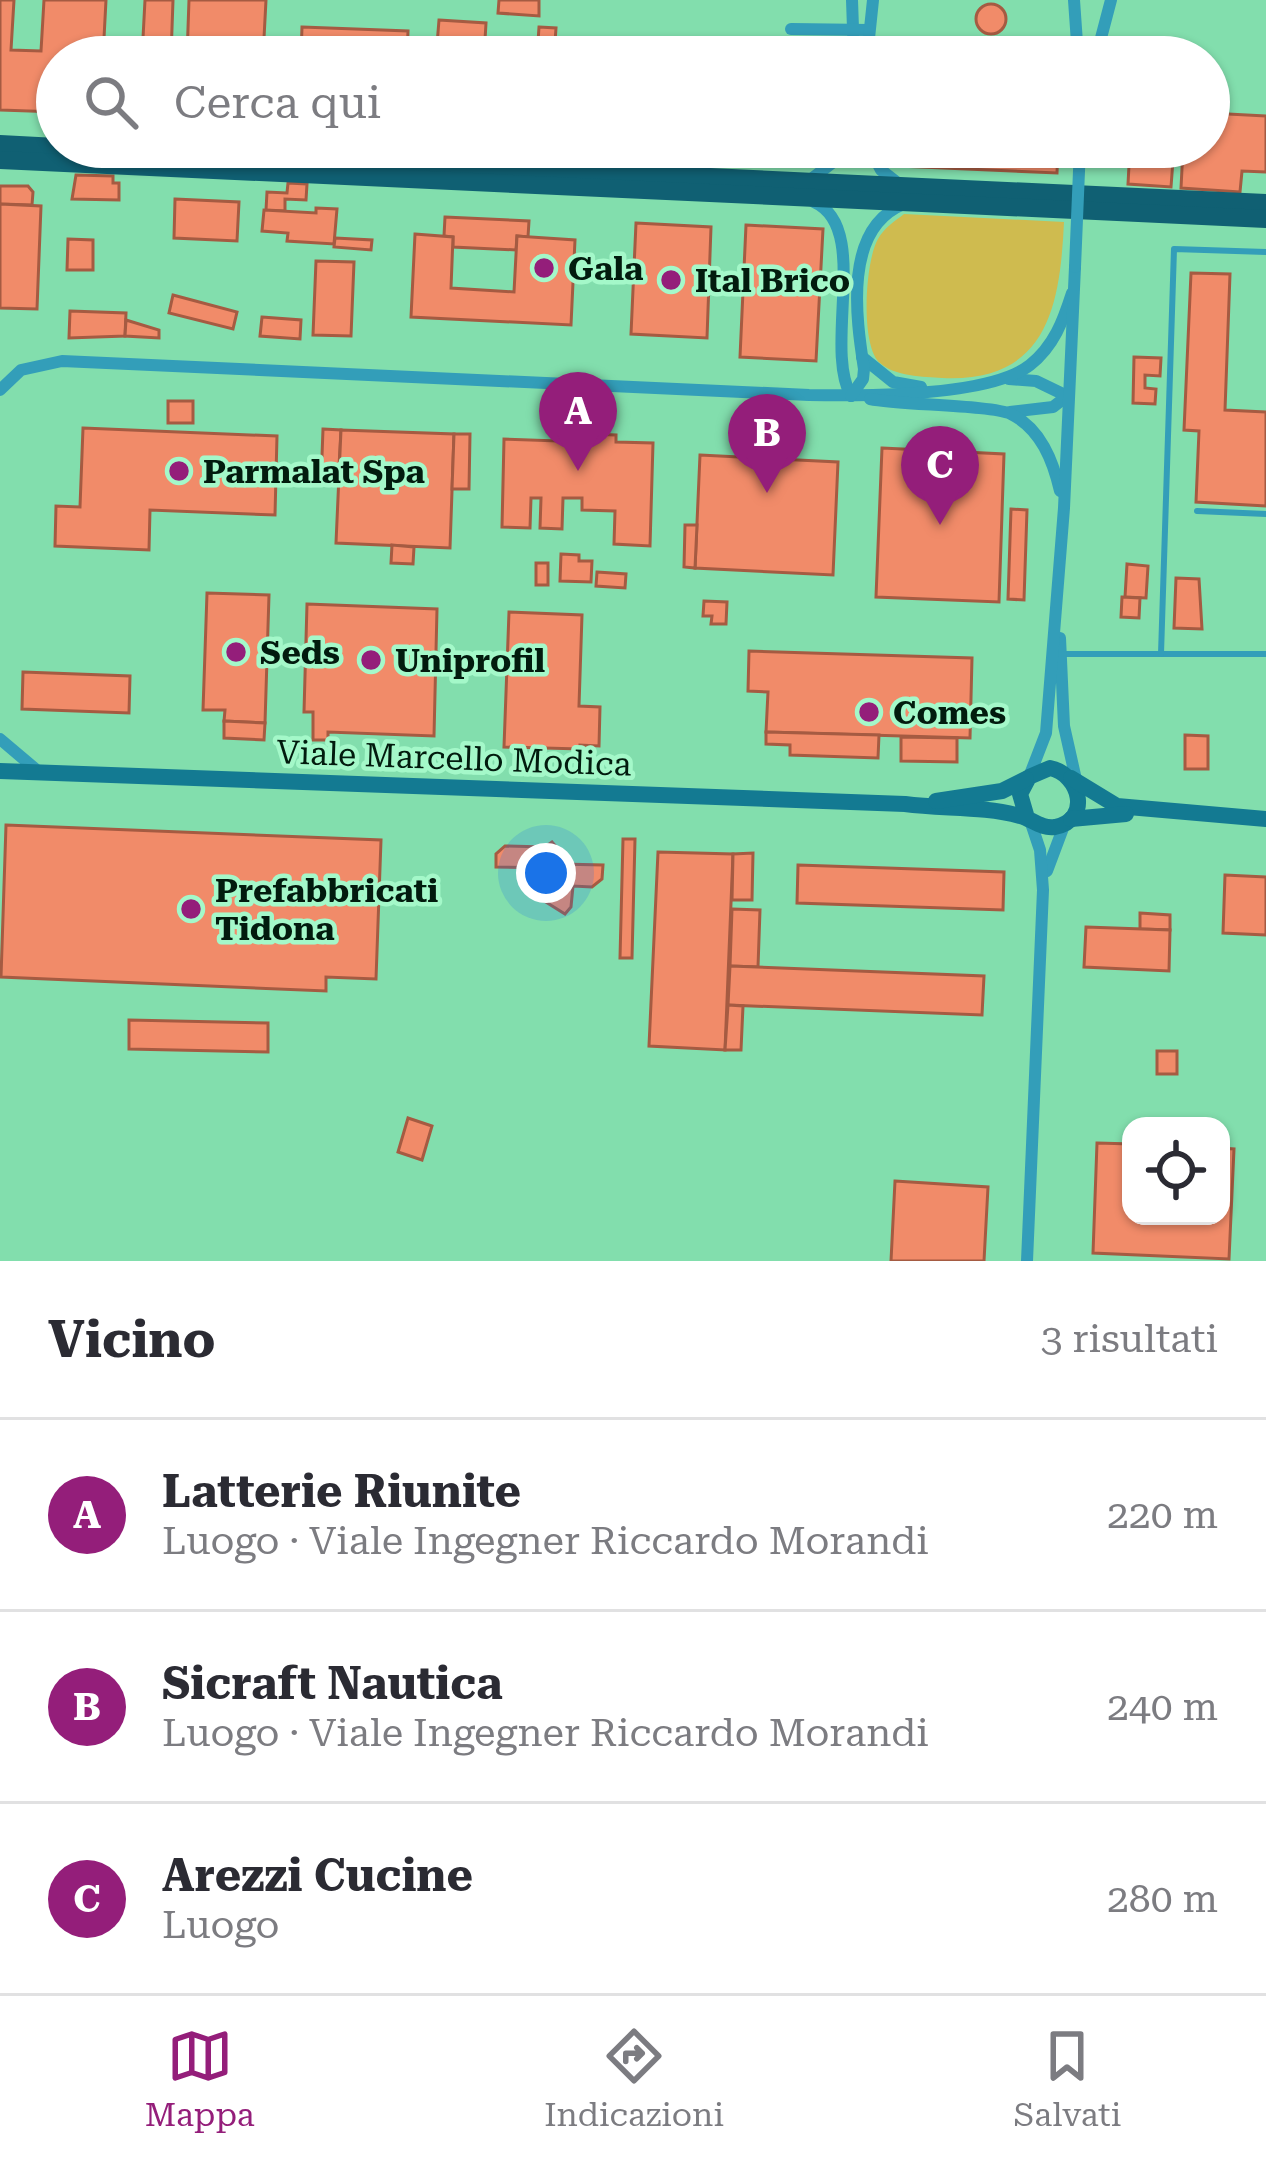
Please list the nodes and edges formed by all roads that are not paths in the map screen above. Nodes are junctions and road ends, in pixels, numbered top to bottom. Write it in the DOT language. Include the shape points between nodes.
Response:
graph roads {
  1 [pos="852,0"];
  2 [pos="873,0"];
  3 [pos="1074,0"];
  4 [pos="1101,0"];
  5 [pos="1111,0"];
  6 [pos="791,29"];
  7 [pos="862,29"];
  8 [pos="860,36"];
  9 [pos="863,36"];
  10 [pos="1077,36"];
  11 [pos="1097,36"];
  12 [pos="1100,36"];
  13 [pos="0,144"];
  14 [pos="36,146"];
  15 [pos="0,160"];
  16 [pos="36,161"];
  17 [pos="300,168"];
  18 [pos="348,168"];
  19 [pos="827,168"];
  20 [pos="880,168"];
  21 [pos="1079,168"];
  22 [pos="375,170"];
  23 [pos="803,189"];
  24 [pos="908,194"];
  25 [pos="1266,203"];
  26 [pos="1266,219"];
  27 [pos="1266,252"];
  28 [pos="1072,293"];
  29 [pos="862,357"];
  30 [pos="840,359"];
  31 [pos="1004,378"];
  32 [pos="946,389"];
  33 [pos="0,390"];
  34 [pos="809,395"];
  35 [pos="851,396"];
  36 [pos="1067,397"];
  37 [pos="1008,412"];
  38 [pos="1064,508"];
  39 [pos="1197,511"];
  40 [pos="1266,514"];
  41 [pos="1058,601"];
  42 [pos="1061,653"];
  43 [pos="1161,654"];
  44 [pos="1266,654"];
  45 [pos="0,739"];
  46 [pos="0,771"];
  47 [pos="40,772"];
  48 [pos="1028,778"];
  49 [pos="1077,780"];
  50 [pos="905,804"];
  51 [pos="1163,812"];
  52 [pos="1029,819"];
  53 [pos="1266,819"];
  54 [pos="1068,821"];
  55 [pos="1043,890"];
  56 [pos="1027,1261"];
  1 -- 7 [label="street"];
  2 -- 7 [label="street"];
  3 -- 10 [label="street"];
  4 -- 11 [label="street"];
  5 -- 12 [label="street"];
  6 -- 7 [label="street"];
  7 -- 8 [label="street"];
  7 -- 9 [label="street"];
  13 -- 14 [label="main road"];
  15 -- 16 [label="main road"];
  17 -- 22 [label="main road"];
  18 -- 22 [label="main road"];
  19 -- 23 [label="street"];
  20 -- 24 [label="street"];
  21 -- 28 [label="street, bridge"];
  22 -- 23 [label="main road"];
  23 -- 24 [label="main road"];
  23 -- 30 [label="street" via="839,226"];
  24 -- 25 [label="main road"];
  24 -- 26 [label="main road"];
  24 -- 29 [label="street" via="882,217 862,256"];
  27 -- 43 [label="lane" via="1174,249"];
  28 -- 31 [label="street" via="1049,346"];
  28 -- 36 [label="street"];
  29 -- 32 [label="street" via="893,382"];
  29 -- 35 [label="street" via="863,380"];
  30 -- 34 [label="street" via="830,380"];
  30 -- 35 [label="street"];
  31 -- 32 [label="street"];
  31 -- 36 [label="street" via="1036,381"];
  32 -- 35 [label="street"];
  33 -- 34 [label="street" via="21,370 62,361"];
  34 -- 35 [label="street"];
  35 -- 37 [label="street"];
  36 -- 37 [label="street" via="1053,407"];
  36 -- 38 [label="street"];
  37 -- 38 [label="street" via="1047,452"];
  38 -- 41 [label="street"];
  39 -- 40 [label="lane"];
  41 -- 42 [label="street"];
  41 -- 48 [label="street" via="1046,733"];
  42 -- 43 [label="lane"];
  42 -- 49 [label="street" via="1064,726"];
  43 -- 44 [label="lane"];
  45 -- 47 [label="street"];
  46 -- 47 [label="street, Viale Marcello Modica"];
  47 -- 50 [label="street, Viale Marcello Modica"];
  48 -- 49 [label="street" via="1050,768"];
  48 -- 50 [label="street" via="979,796"];
  48 -- 52 [label="street" via="1020,794"];
  49 -- 51 [label="street" via="1117,806"];
  49 -- 54 [label="street" via="1079,802"];
  50 -- 52 [label="street"];
  51 -- 53 [label="street"];
  51 -- 54 [label="street"];
  52 -- 54 [label="street" via="1048,827"];
  52 -- 55 [label="street"];
  54 -- 55 [label="street"];
  55 -- 56 [label="street"];
}
